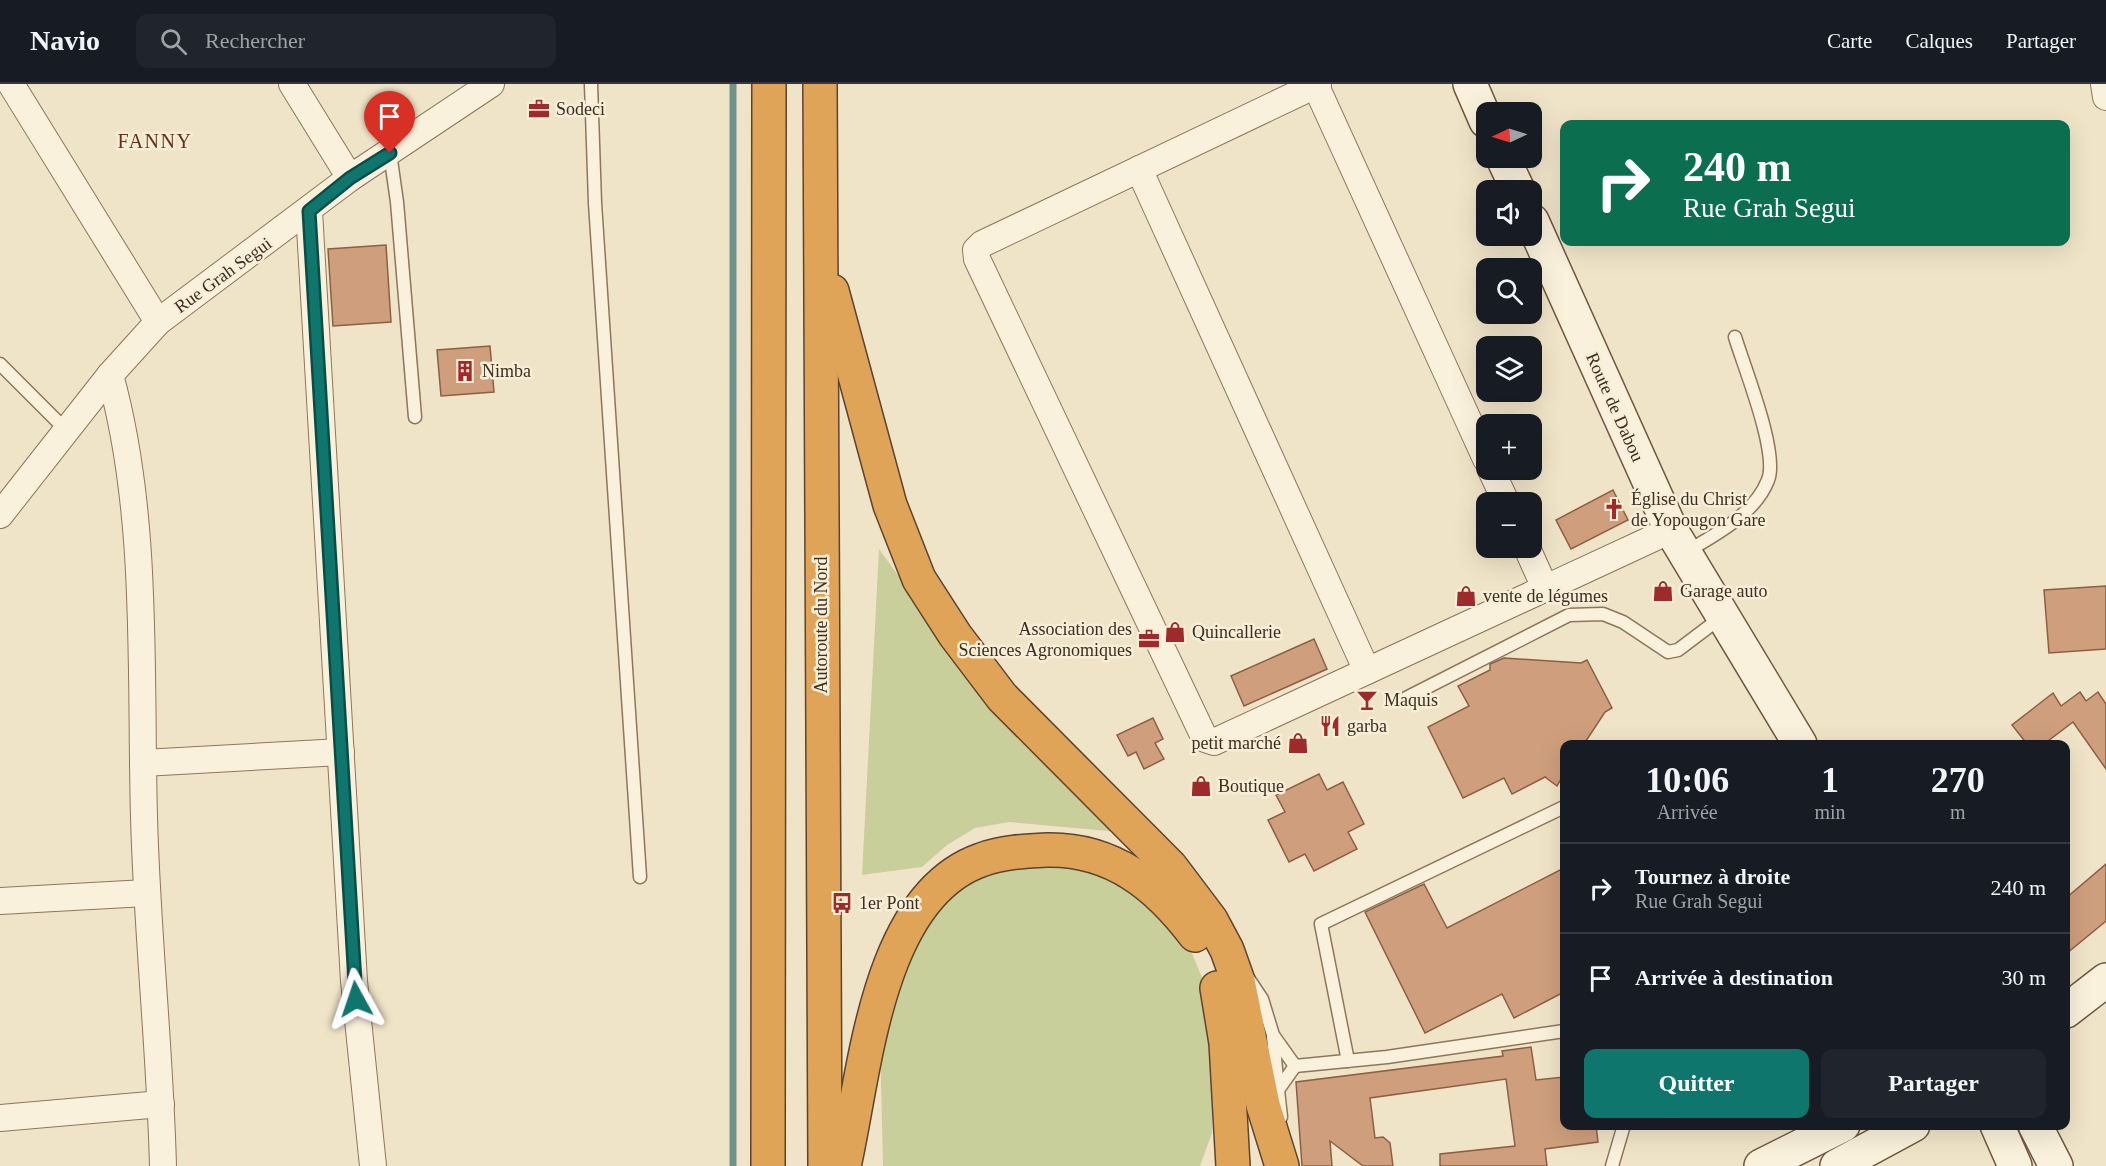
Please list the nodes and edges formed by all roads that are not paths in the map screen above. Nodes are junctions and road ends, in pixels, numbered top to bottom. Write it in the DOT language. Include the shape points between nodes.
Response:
graph roads {
  1 [pos="10,84"];
  2 [pos="292,84"];
  3 [pos="591,84"];
  4 [pos="769,84"];
  5 [pos="820,84"];
  6 [pos="1316,84"];
  7 [pos="1470,84"];
  8 [pos="2104,84"];
  9 [pos="484,86"];
  10 [pos="2106,98"];
  11 [pos="1478,102"];
  12 [pos="390,153"];
  13 [pos="1139,169"];
  14 [pos="350,178"];
  15 [pos="309,211"];
  16 [pos="819,235"];
  17 [pos="1542,243"];
  18 [pos="158,322"];
  19 [pos="1735,337"];
  20 [pos="0,364"];
  21 [pos="110,375"];
  22 [pos="415,417"];
  23 [pos="66,430"];
  24 [pos="1476,437"];
  25 [pos="0,515"];
  26 [pos="1678,541"];
  27 [pos="1532,558"];
  28 [pos="1545,588"];
  29 [pos="1724,615"];
  30 [pos="1367,670"];
  31 [pos="1406,698"];
  32 [pos="1798,740"];
  33 [pos="341,752"];
  34 [pos="143,764"];
  35 [pos="1560,809"];
  36 [pos="640,877"];
  37 [pos="146,893"];
  38 [pos="0,901"];
  39 [pos="1227,950"];
  40 [pos="2106,980"];
  41 [pos="2070,1008"];
  42 [pos="1560,1030"];
  43 [pos="1273,1035"];
  44 [pos="1348,1061"];
  45 [pos="1295,1066"];
  46 [pos="1270,1097"];
  47 [pos="161,1104"];
  48 [pos="0,1118"];
  49 [pos="1623,1130"];
  50 [pos="1829,1130"];
  51 [pos="1904,1130"];
  52 [pos="1999,1130"];
  53 [pos="2038,1130"];
  54 [pos="163,1166"];
  55 [pos="373,1166"];
  56 [pos="768,1166"];
  57 [pos="825,1166"];
  58 [pos="844,1166"];
  59 [pos="1233,1166"];
  60 [pos="1269,1166"];
  61 [pos="1283,1166"];
  62 [pos="1612,1166"];
  63 [pos="1761,1166"];
  64 [pos="1837,1166"];
  65 [pos="2015,1166"];
  66 [pos="2056,1166"];
  1 -- 18 [label="street"];
  2 -- 14 [label="street"];
  3 -- 36 [label="lane" via="595,203"];
  4 -- 56 [label="highway"];
  5 -- 16 [label="highway, Autoroute du Nord"];
  6 -- 13 [label="street"];
  6 -- 24 [label="street"];
  7 -- 11 [label="street"];
  8 -- 10 [label="street"];
  9 -- 12 [label="street, Rue Grah Segui"];
  12 -- 14 [label="street, Rue Grah Segui"];
  12 -- 22 [label="lane"];
  13 -- 30 [label="street"];
  13 -- 30 [label="street" via="982,244 976,250 977,259 1205,739 1214,742"];
  14 -- 15 [label="street, Rue Grah Segui"];
  15 -- 18 [label="street, Rue Grah Segui"];
  15 -- 33 [label="street"];
  16 -- 39 [label="highway" via="890,505 920,579 1002,698 1171,867 1211,920"];
  16 -- 57 [label="highway, Autoroute du Nord"];
  17 -- 26 [label="street, Route de Dabou"];
  18 -- 21 [label="street, Rue Grah Segui"];
  19 -- 26 [label="lane" via="1771,451 1768,479 1751,505 1720,532"];
  20 -- 23 [label="lane"];
  21 -- 23 [label="street, Rue Grah Segui"];
  21 -- 34 [label="street" via="131,471 141,634"];
  23 -- 25 [label="street, Rue Grah Segui"];
  26 -- 28 [label="street"];
  26 -- 29 [label="street, Route de Dabou"];
  27 -- 28 [label="street"];
  28 -- 30 [label="street"];
  29 -- 31 [label="lane" via="1678,650 1668,652 1623,622 1603,614 1569,615"];
  29 -- 32 [label="street, Route de Dabou"];
  33 -- 34 [label="street"];
  33 -- 55 [label="street" via="354,981"];
  34 -- 37 [label="street"];
  35 -- 44 [label="lane" via="1321,924"];
  37 -- 38 [label="street"];
  37 -- 47 [label="street"];
  39 -- 43 [label="lane" via="1262,999"];
  39 -- 46 [label="highway"];
  40 -- 41 [label="street"];
  42 -- 44 [label="lane"];
  43 -- 45 [label="lane"];
  43 -- 46 [label="lane"];
  44 -- 45 [label="lane"];
  45 -- 46 [label="lane"];
  46 -- 60 [label="highway"];
  46 -- 61 [label="highway"];
  47 -- 48 [label="street"];
  47 -- 54 [label="street"];
  49 -- 62 [label="lane"];
  50 -- 63 [label="street"];
  51 -- 64 [label="street"];
  52 -- 65 [label="street"];
  53 -- 66 [label="street"];
  58 -- 59 [label="highway" via="885,975 904,933 923,904 950,878 980,860 1023,851 1062,850 1091,855 1119,866 1148,884 1173,905 1198,939 1213,969 1220,999"];
}
